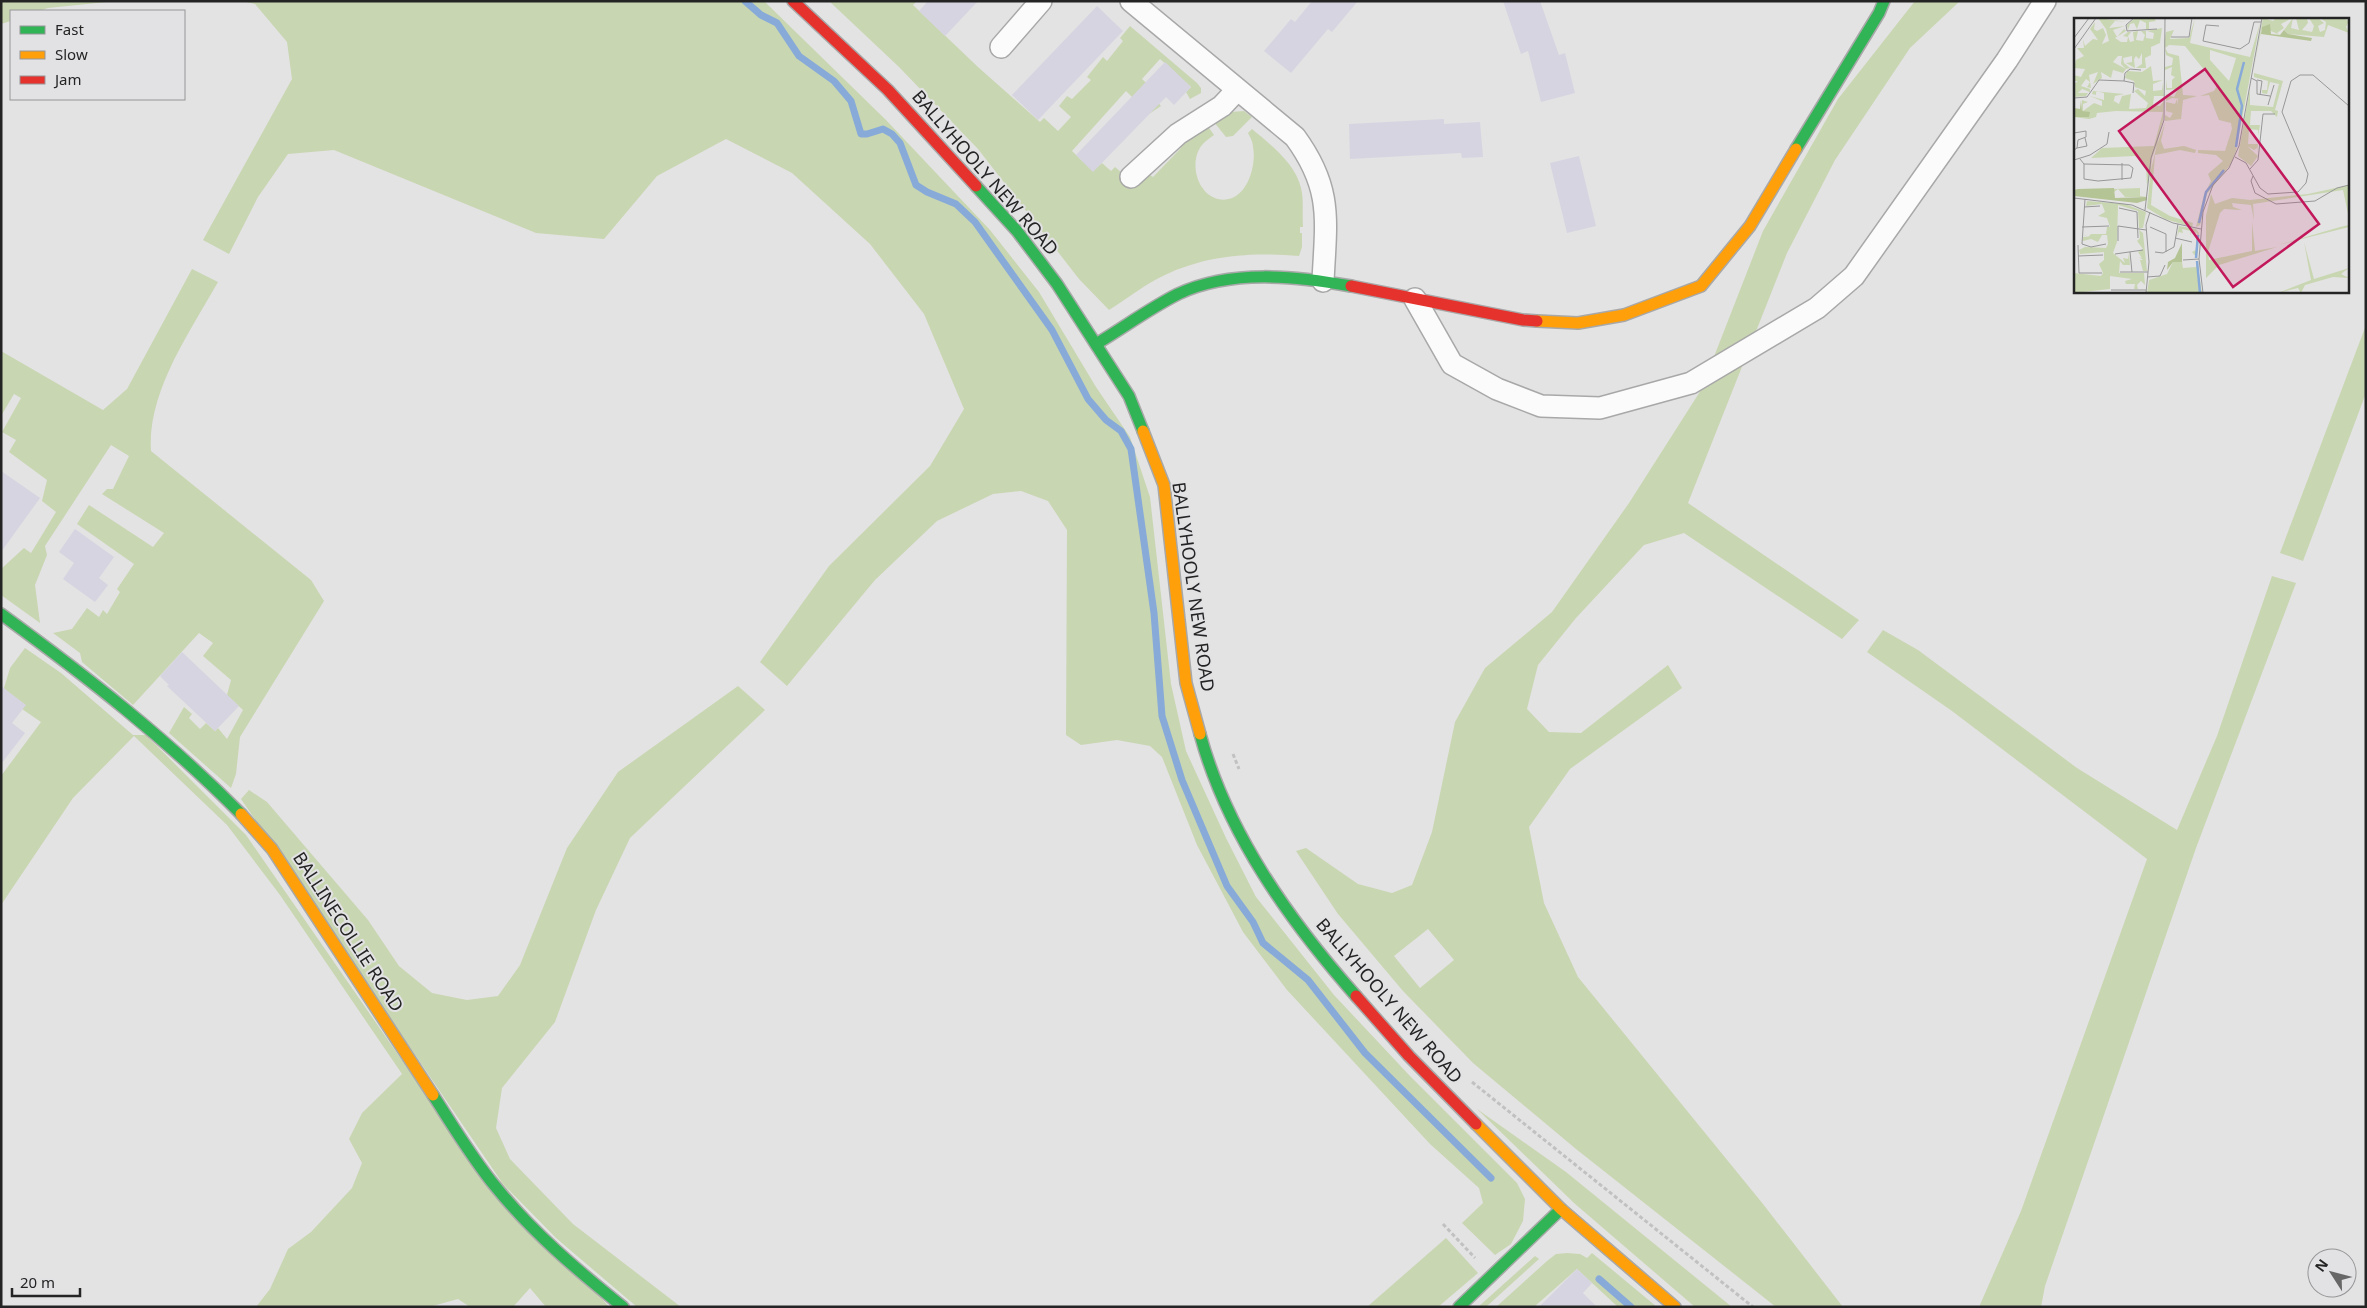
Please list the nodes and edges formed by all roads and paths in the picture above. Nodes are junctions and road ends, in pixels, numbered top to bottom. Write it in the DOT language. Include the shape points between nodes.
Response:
graph roads {
  1 [pos="793,1"];
  2 [pos="1041,1"];
  3 [pos="1131,1"];
  4 [pos="1884,1"];
  5 [pos="2045,1"];
  6 [pos="1001,47"];
  7 [pos="1237,90"];
  8 [pos="1130,177"];
  9 [pos="1323,281"];
  10 [pos="1415,299"];
  11 [pos="1096,344"];
  12 [pos="1,614"];
  13 [pos="1231,747"];
  14 [pos="1240,772"];
  15 [pos="1471,1081"];
  16 [pos="1561,1209"];
  17 [pos="1443,1224"];
  18 [pos="1492,1276"];
  19 [pos="623,1307"];
  20 [pos="1459,1307"];
  21 [pos="1675,1307"];
  22 [pos="1752,1307"];
  1 -- 11 [label="street, BALLYHOOLY NEW ROAD" via="888,90 975,183 1057,284"];
  2 -- 6 [label="street"];
  3 -- 7 [label="street"];
  4 -- 10 [label="street" via="1750,226 1701,286 1624,315 1578,323 1523,320"];
  5 -- 10 [label="street" via="1854,276 1817,308 1691,383 1600,408 1541,406 1497,389 1452,364"];
  7 -- 8 [label="street" via="1222,106 1178,134"];
  7 -- 9 [label="street" via="1295,137 1319,175 1326,221"];
  9 -- 10 [label="street"];
  9 -- 11 [label="street" via="1263,277 1207,284 1178,294"];
  11 -- 16 [label="street, BALLYHOOLY NEW ROAD" via="1129,396 1164,485 1186,683 1210,771 1257,866 1339,977 1410,1056"];
  12 -- 19 [label="street, BALLINECOLLIE ROAD" via="166,742 244,816 272,849 498,1191 574,1267"];
  13 -- 14 [label="path"];
  15 -- 22 [label="path"];
  16 -- 18 [label="street"];
  16 -- 21 [label="street, BALLYHOOLY NEW ROAD"];
  17 -- 18 [label="path"];
  18 -- 20 [label="street"];
}
